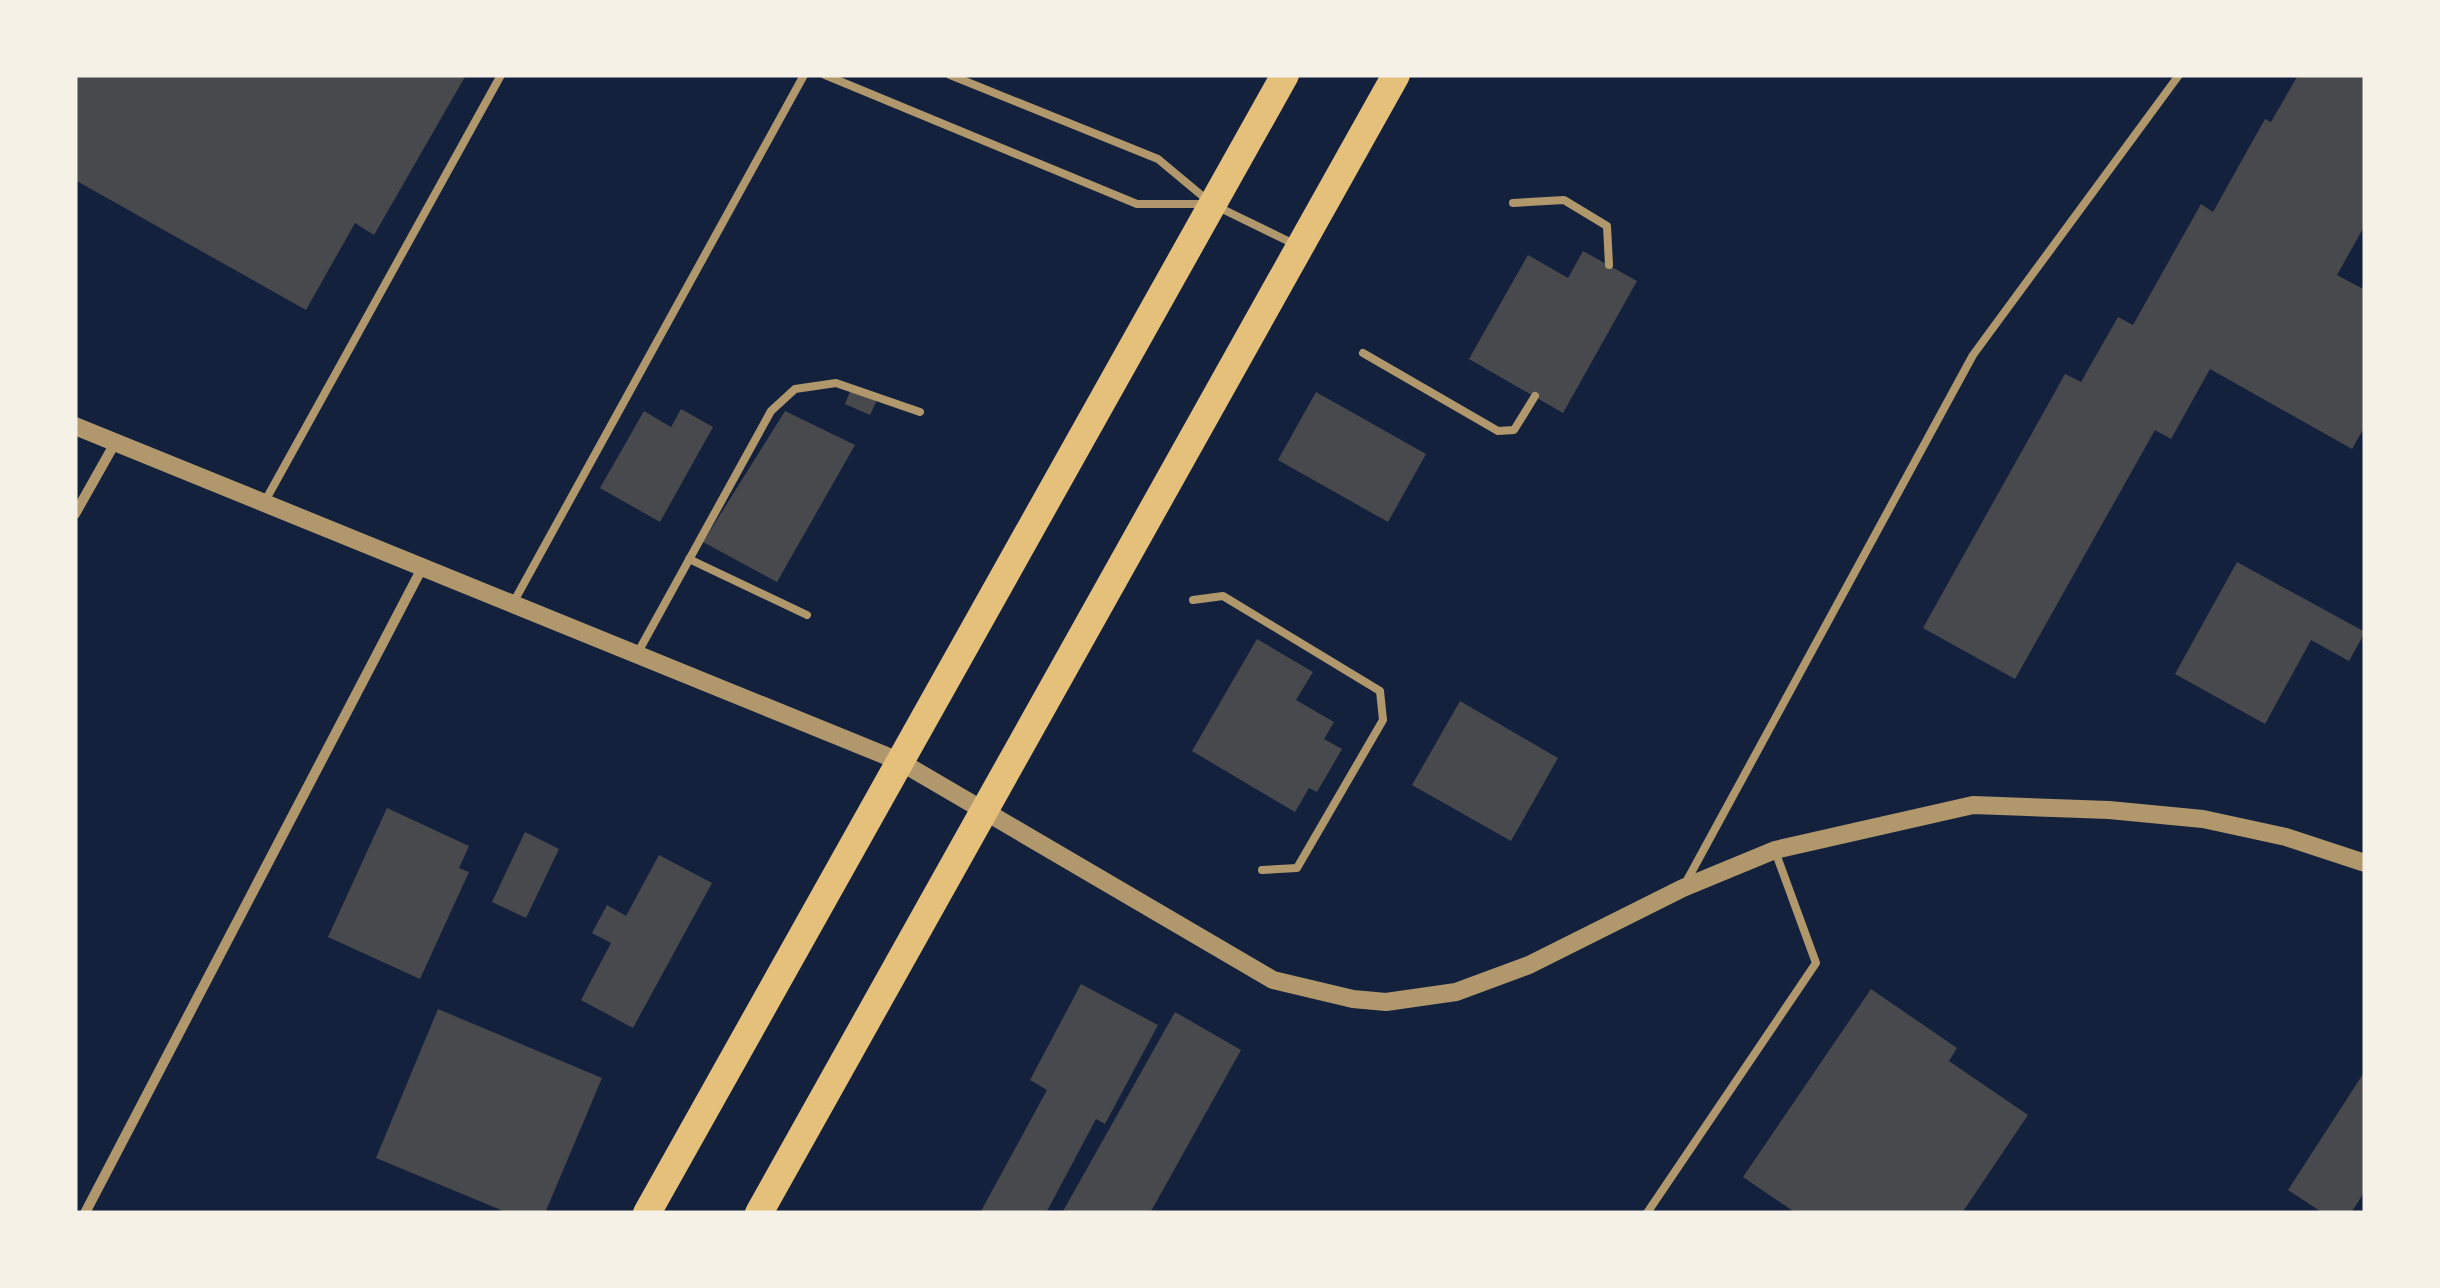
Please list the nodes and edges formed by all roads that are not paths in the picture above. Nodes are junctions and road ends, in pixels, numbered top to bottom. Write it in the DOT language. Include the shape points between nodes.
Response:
graph roads {
  1 [pos="501,75"];
  2 [pos="804,75"];
  3 [pos="824,75"];
  4 [pos="950,75"];
  5 [pos="1285,75"];
  6 [pos="1396,75"];
  7 [pos="2179,75"];
  8 [pos="1513,203"];
  9 [pos="1212,204"];
  10 [pos="1300,247"];
  11 [pos="1609,265"];
  12 [pos="1363,353"];
  13 [pos="1535,396"];
  14 [pos="920,412"];
  15 [pos="75,426"];
  16 [pos="115,443"];
  17 [pos="264,503"];
  18 [pos="75,514"];
  19 [pos="689,559"];
  20 [pos="422,570"];
  21 [pos="1193,600"];
  22 [pos="511,607"];
  23 [pos="807,615"];
  24 [pos="637,654"];
  25 [pos="899,761"];
  26 [pos="982,811"];
  27 [pos="1775,850"];
  28 [pos="2365,863"];
  29 [pos="1262,870"];
  30 [pos="1683,888"];
  31 [pos="84,1213"];
  32 [pos="647,1213"];
  33 [pos="758,1213"];
  34 [pos="1648,1213"];
  1 -- 17 [label="lane"];
  2 -- 22 [label="lane"];
  3 -- 9 [label="lane" via="1137,204"];
  4 -- 9 [label="lane" via="1158,159"];
  5 -- 9 [label="highway"];
  6 -- 10 [label="highway"];
  7 -- 30 [label="lane" via="1973,355"];
  8 -- 11 [label="lane" via="1564,200 1607,226"];
  9 -- 10 [label="lane"];
  9 -- 25 [label="highway"];
  10 -- 26 [label="highway"];
  12 -- 13 [label="lane" via="1498,430 1514,430"];
  14 -- 19 [label="lane" via="836,383 794,389 770,411"];
  15 -- 16 [label="street"];
  16 -- 17 [label="street"];
  16 -- 18 [label="street"];
  17 -- 20 [label="street"];
  19 -- 23 [label="lane"];
  19 -- 24 [label="lane"];
  20 -- 22 [label="street"];
  20 -- 31 [label="street"];
  21 -- 29 [label="lane" via="1223,596 1380,691 1383,720 1298,868"];
  22 -- 24 [label="street"];
  24 -- 25 [label="street"];
  25 -- 26 [label="street"];
  25 -- 32 [label="highway"];
  26 -- 30 [label="street" via="1272,980 1370,1001 1456,992 1529,965"];
  26 -- 33 [label="highway"];
  27 -- 28 [label="street" via="1973,805 2203,820"];
  27 -- 30 [label="street"];
  27 -- 34 [label="lane" via="1816,963"];
}
